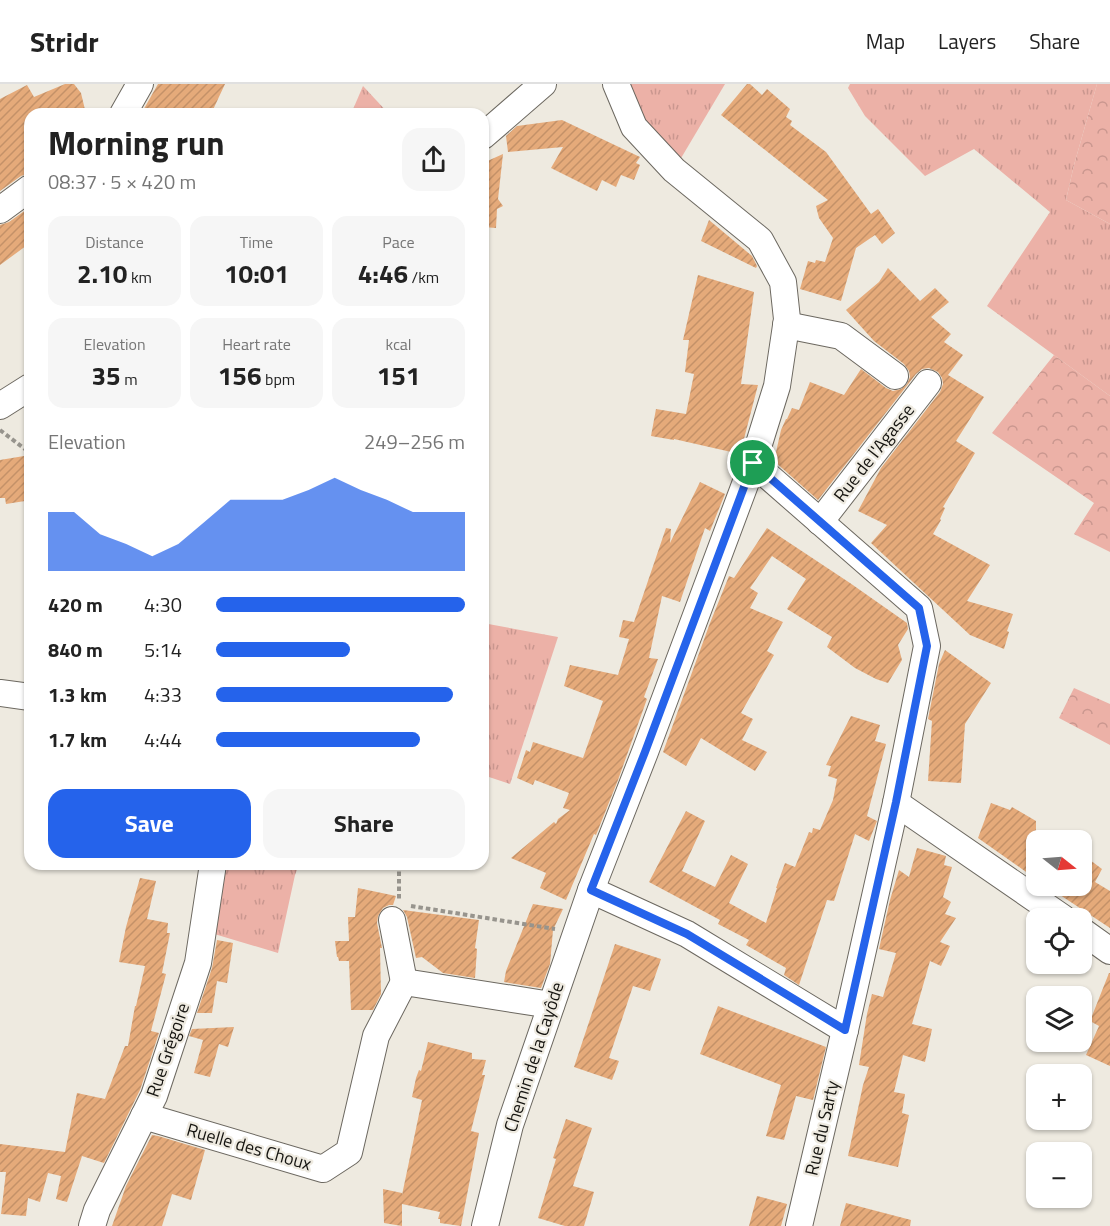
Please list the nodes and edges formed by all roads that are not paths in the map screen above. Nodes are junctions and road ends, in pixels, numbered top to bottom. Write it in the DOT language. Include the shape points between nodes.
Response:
graph roads {
  1 [pos="140,84"];
  2 [pos="543,84"];
  3 [pos="616,84"];
  4 [pos="126,108"];
  5 [pos="489,131"];
  6 [pos="24,192"];
  7 [pos="0,210"];
  8 [pos="786,325"];
  9 [pos="896,376"];
  10 [pos="928,383"];
  11 [pos="24,391"];
  12 [pos="0,406"];
  13 [pos="753,463"];
  14 [pos="820,522"];
  15 [pos="0,693"];
  16 [pos="24,696"];
  17 [pos="896,802"];
  18 [pos="212,870"];
  19 [pos="591,890"];
  20 [pos="1049,908"];
  21 [pos="396,911"];
  22 [pos="1092,938"];
  23 [pos="1110,951"];
  24 [pos="405,982"];
  25 [pos="551,1005"];
  26 [pos="845,1030"];
  27 [pos="144,1116"];
  28 [pos="92,1226"];
  29 [pos="485,1226"];
  30 [pos="799,1226"];
  1 -- 4 [label="street"];
  2 -- 5 [label="street"];
  3 -- 8 [label="street, Chemin de la Cayôde" via="634,127 666,162 760,240 783,282"];
  6 -- 7 [label="street"];
  8 -- 9 [label="street" via="841,336"];
  8 -- 13 [label="street, Chemin de la Cayôde" via="777,386"];
  10 -- 14 [label="street, Rue de l'Agasse"];
  11 -- 12 [label="street"];
  13 -- 14 [label="street"];
  13 -- 19 [label="street, Chemin de la Cayôde"];
  14 -- 17 [label="street" via="919,608 927,646"];
  15 -- 16 [label="street"];
  17 -- 20 [label="street"];
  17 -- 26 [label="street"];
  18 -- 27 [label="street, Rue Grégoire" via="198,963"];
  19 -- 25 [label="street, Chemin de la Cayôde"];
  19 -- 26 [label="street" via="687,934"];
  21 -- 24 [label="street"];
  22 -- 23 [label="street"];
  24 -- 25 [label="street"];
  24 -- 27 [label="street, Ruelle des Choux" via="376,1036 349,1152 323,1169"];
  25 -- 29 [label="street, Chemin de la Cayôde" via="510,1125"];
  26 -- 30 [label="street, Rue du Sarty"];
  27 -- 28 [label="street, Rue Grégoire"];
}
